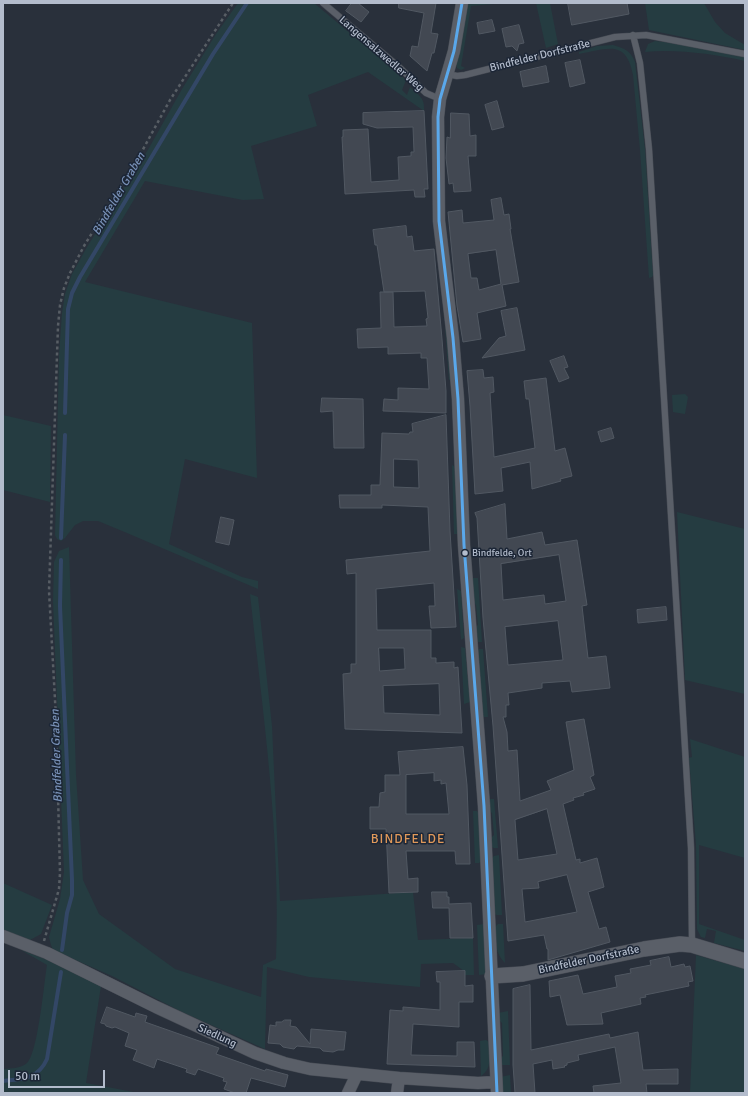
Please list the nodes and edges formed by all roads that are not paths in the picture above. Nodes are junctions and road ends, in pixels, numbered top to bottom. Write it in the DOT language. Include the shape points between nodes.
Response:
graph roads {
  1 [pos="323,3"];
  2 [pos="462,3"];
  3 [pos="633,35"];
  4 [pos="745,54"];
  5 [pos="448,74"];
  6 [pos="440,99"];
  7 [pos="3,936"];
  8 [pos="689,945"];
  9 [pos="745,961"];
  10 [pos="492,976"];
  11 [pos="357,1074"];
  12 [pos="399,1078"];
  13 [pos="496,1087"];
  14 [pos="348,1093"];
  15 [pos="397,1093"];
  1 -- 6 [label="lane, Langensalzwedler Weg" via="426,93"];
  2 -- 5 [label="street"];
  3 -- 4 [label="lane, Bindfelder Dorfstraße" via="665,38"];
  3 -- 5 [label="lane, Bindfelder Dorfstraße" via="615,37 465,75"];
  3 -- 8 [label="lane" via="640,63 649,149 691,848"];
  5 -- 6 [label="street"];
  6 -- 10 [label="street" via="437,140 439,221 458,399 464,544 484,806"];
  7 -- 11 [label="street, Siedlung" via="44,951 255,1053 310,1069"];
  8 -- 9 [label="street"];
  8 -- 10 [label="street, Bindfelder Dorfstraße" via="644,949 523,974"];
  10 -- 13 [label="street"];
  11 -- 12 [label="street, Siedlung"];
  11 -- 14 [label="street"];
  12 -- 13 [label="street, Siedlung" via="478,1083"];
  12 -- 15 [label="street"];
}
